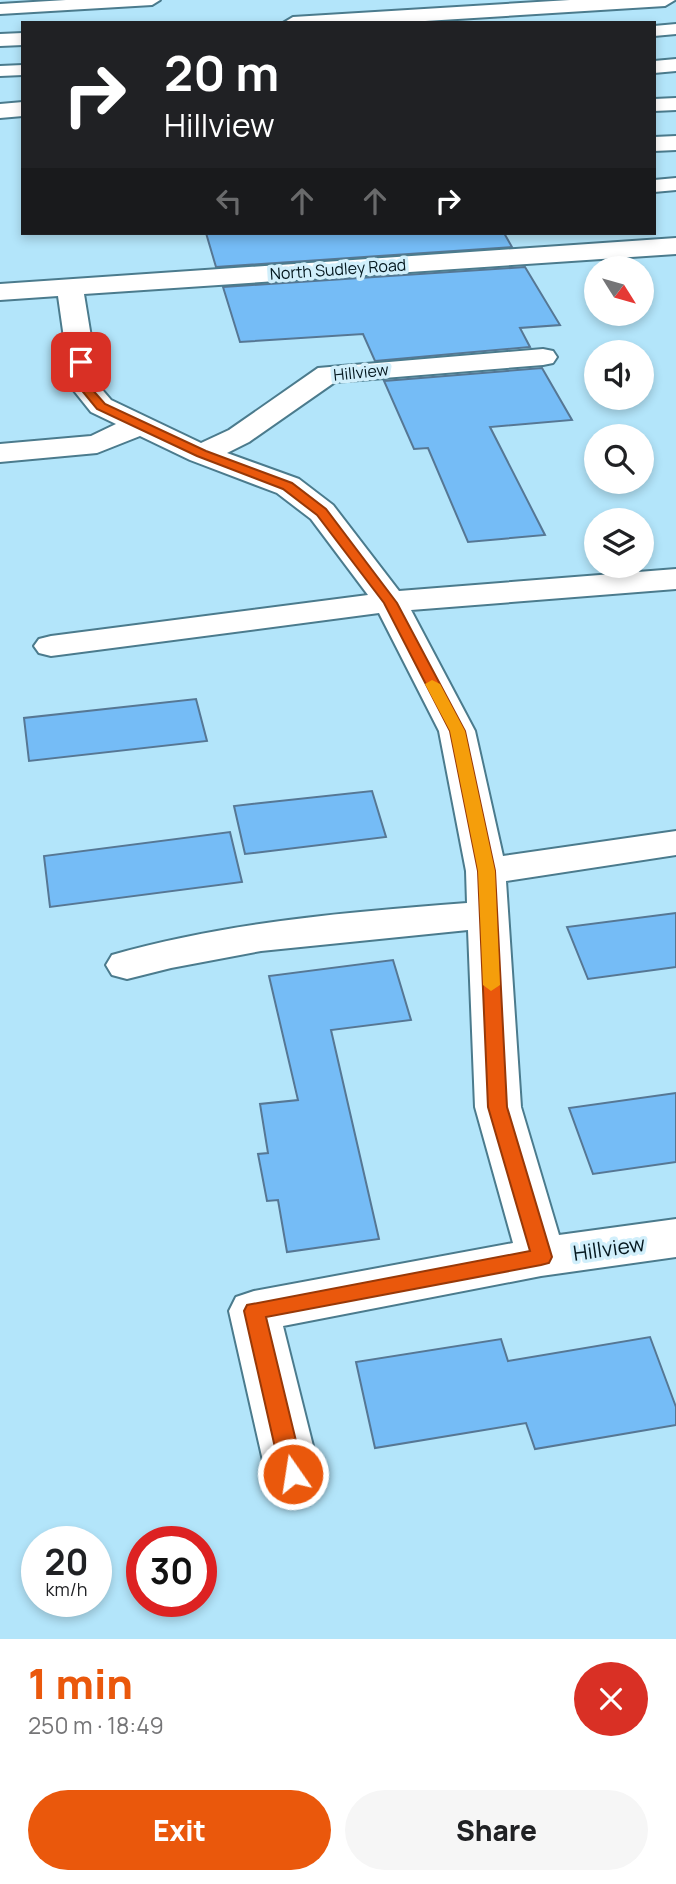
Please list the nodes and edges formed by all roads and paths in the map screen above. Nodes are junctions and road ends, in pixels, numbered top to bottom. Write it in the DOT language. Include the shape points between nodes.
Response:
graph roads {
  1 [pos="152,0"];
  2 [pos="287,0"];
  3 [pos="665,0"];
  4 [pos="0,9"];
  5 [pos="298,21"];
  6 [pos="331,21"];
  7 [pos="676,29"];
  8 [pos="656,31"];
  9 [pos="21,39"];
  10 [pos="0,40"];
  11 [pos="676,65"];
  12 [pos="656,67"];
  13 [pos="21,70"];
  14 [pos="0,71"];
  15 [pos="676,104"];
  16 [pos="656,105"];
  17 [pos="21,109"];
  18 [pos="0,111"];
  19 [pos="676,143"];
  20 [pos="656,144"];
  21 [pos="676,184"];
  22 [pos="656,186"];
  23 [pos="676,246"];
  24 [pos="70,287"];
  25 [pos="0,292"];
  26 [pos="543,357"];
  27 [pos="139,425"];
  28 [pos="0,453"];
  29 [pos="201,454"];
  30 [pos="676,579"];
  31 [pos="390,603"];
  32 [pos="51,646"];
  33 [pos="676,843"];
  34 [pos="486,871"];
  35 [pos="488,915"];
  36 [pos="127,965"];
  37 [pos="676,1238"];
  38 [pos="541,1257"];
  39 [pos="293,1474"];
  1 -- 4 [label="lane"];
  2 -- 5 [label="street"];
  3 -- 6 [label="street"];
  7 -- 8 [label="lane"];
  9 -- 10 [label="street"];
  11 -- 12 [label="street"];
  13 -- 14 [label="lane"];
  15 -- 16 [label="lane"];
  17 -- 18 [label="street"];
  19 -- 20 [label="street"];
  21 -- 22 [label="lane"];
  23 -- 24 [label="street, North Sudley Road" via="423,252"];
  24 -- 25 [label="street, North Sudley Road"];
  24 -- 27 [label="street" via="85,387 101,406"];
  26 -- 29 [label="street, Hillview" via="328,374 239,436"];
  27 -- 28 [label="street" via="97,444"];
  27 -- 29 [label="street"];
  29 -- 31 [label="street" via="288,486 321,512"];
  30 -- 31 [label="street"];
  31 -- 32 [label="street"];
  31 -- 34 [label="street" via="457,731"];
  33 -- 34 [label="street"];
  34 -- 35 [label="street"];
  35 -- 36 [label="street" via="297,931 170,952"];
  35 -- 38 [label="street" via="498,1107"];
  37 -- 38 [label="street, Hillview"];
  38 -- 39 [label="street, Hillview" via="254,1311"];
}
